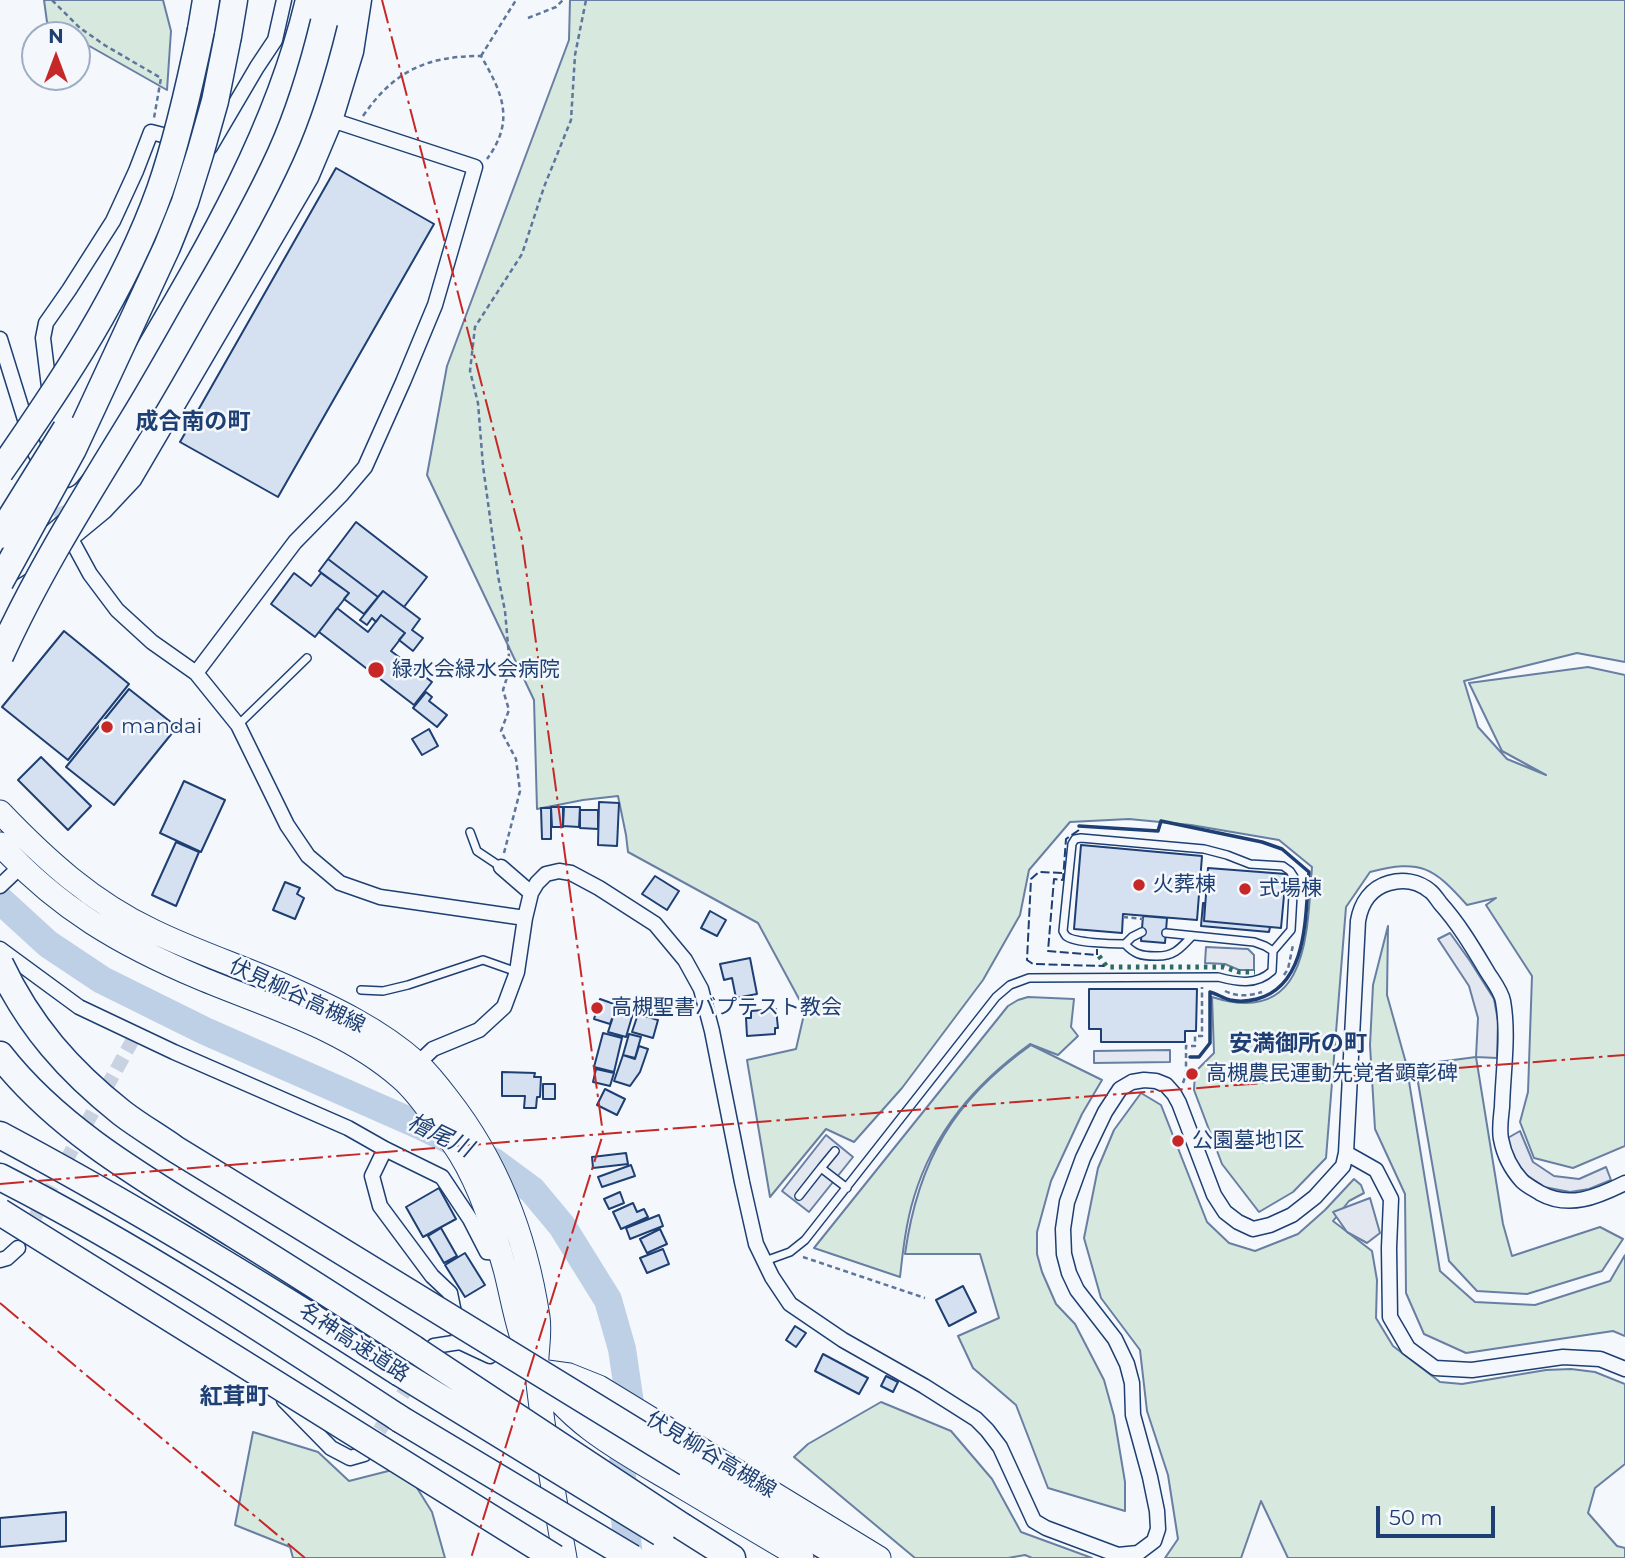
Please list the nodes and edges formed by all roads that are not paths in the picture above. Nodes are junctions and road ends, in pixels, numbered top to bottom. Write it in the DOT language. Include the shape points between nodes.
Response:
graph roads {
  1 [pos="206,0"];
  2 [pos="234,0"];
  3 [pos="284,0"];
  4 [pos="309,0"];
  5 [pos="349,0"];
  6 [pos="364,0"];
  7 [pos="326,7"];
  8 [pos="335,121"];
  9 [pos="126,337"];
  10 [pos="0,339"];
  11 [pos="75,360"];
  12 [pos="31,438"];
  13 [pos="36,455"];
  14 [pos="0,457"];
  15 [pos="0,472"];
  16 [pos="0,535"];
  17 [pos="0,543"];
  18 [pos="0,574"];
  19 [pos="0,582"];
  20 [pos="0,656"];
  21 [pos="307,658"];
  22 [pos="196,673"];
  23 [pos="238,725"];
  24 [pos="0,812"];
  25 [pos="470,832"];
  26 [pos="0,845"];
  27 [pos="501,866"];
  28 [pos="16,870"];
  29 [pos="0,886"];
  30 [pos="531,893"];
  31 [pos="524,918"];
  32 [pos="1142,932"];
  33 [pos="1166,933"];
  34 [pos="1192,936"];
  35 [pos="1125,944"];
  36 [pos="0,949"];
  37 [pos="1273,951"];
  38 [pos="0,964"];
  39 [pos="517,972"];
  40 [pos="361,990"];
  41 [pos="0,1055"];
  42 [pos="410,1071"];
  43 [pos="0,1135"];
  44 [pos="385,1149"];
  45 [pos="835,1151"];
  46 [pos="1346,1153"];
  47 [pos="821,1168"];
  48 [pos="0,1177"];
  49 [pos="1625,1183"];
  50 [pos="847,1188"];
  51 [pos="799,1196"];
  52 [pos="0,1212"];
  53 [pos="0,1226"];
  54 [pos="19,1248"];
  55 [pos="500,1253"];
  56 [pos="0,1260"];
  57 [pos="765,1261"];
  58 [pos="460,1342"];
  59 [pos="424,1347"];
  60 [pos="1625,1369"];
  61 [pos="537,1371"];
  62 [pos="364,1454"];
  63 [pos="679,1535"];
  64 [pos="555,1558"];
  65 [pos="565,1558"];
  66 [pos="632,1558"];
  67 [pos="704,1558"];
  68 [pos="732,1558"];
  69 [pos="802,1558"];
  70 [pos="845,1558"];
  71 [pos="879,1558"];
  1 -- 11 [label="highway, bridge" via="181,120 159,191 111,299"];
  2 -- 9 [label="highway, bridge" via="215,101 185,202"];
  3 -- 12 [label="street" via="275,40 211,147 151,132 113,221 46,323 43,338 51,408 46,423"];
  4 -- 17 [label="highway" via="264,135 207,248 108,419 74,466"];
  5 -- 18 [label="highway" via="331,92 306,155 128,460 75,520"];
  6 -- 8 [label="street" via="356,52"];
  7 -- 20 [label="highway, bridge" via="300,104 259,199 56,548"];
  8 -- 22 [label="street" via="311,177 134,480 71,539 117,610"];
  8 -- 22 [label="street" via="475,167 435,305 365,467 295,542"];
  9 -- 16 [label="highway, bridge"];
  9 -- 19 [label="highway, bridge" via="73,449"];
  10 -- 12 [label="street"];
  11 -- 14 [label="highway, bridge"];
  11 -- 15 [label="highway, bridge"];
  12 -- 13 [label="street"];
  21 -- 23 [label="lane"];
  22 -- 23 [label="street"];
  23 -- 31 [label="street" via="307,856 340,883 380,897"];
  24 -- 42 [label="main road, 伏見柳谷高槻線" via="37,851 103,903 152,931 356,1020"];
  25 -- 27 [label="lane" via="477,850"];
  26 -- 28 [label="main road, 伏見柳谷高槻線"];
  27 -- 30 [label="street"];
  28 -- 29 [label="street"];
  28 -- 42 [label="main road, 伏見柳谷高槻線" via="82,918 134,948 267,1003 340,1036 376,1059"];
  30 -- 31 [label="street"];
  30 -- 57 [label="street" via="546,874 571,873 655,924 685,960 701,989 756,1244"];
  31 -- 39 [label="street"];
  32 -- 35 [label="lane"];
  33 -- 34 [label="lane"];
  34 -- 35 [label="lane" via="1167,957 1140,956"];
  34 -- 37 [label="lane" via="1254,942"];
  35 -- 37 [label="lane" via="1069,939 1063,931 1075,839 1204,849 1250,864 1283,866 1294,877 1292,930"];
  36 -- 44 [label="street" via="79,1007"];
  37 -- 50 [label="lane" via="1272,971 1246,982 1218,977 1029,978 1010,985"];
  38 -- 70 [label="highway, bridge" via="30,1018 57,1054 124,1115"];
  39 -- 40 [label="lane" via="483,960 408,985"];
  39 -- 42 [label="street" via="504,1007 479,1030 433,1049"];
  41 -- 59 [label="highway" via="42,1101 110,1155"];
  42 -- 55 [label="main road, 伏見柳谷高槻線" via="422,1101 461,1156 477,1188"];
  42 -- 61 [label="main road, 伏見柳谷高槻線" via="440,1088 484,1153 504,1193 530,1270 539,1321"];
  43 -- 63 [label="highway, 名神高速道路, bridge" via="158,1223 400,1373"];
  44 -- 55 [label="street" via="442,1177 487,1252"];
  44 -- 58 [label="street" via="372,1176 380,1206 450,1293"];
  45 -- 47 [label="lane"];
  46 -- 49 [label="street" via="1359,912 1381,885 1405,880 1430,891 1449,913 1502,997 1500,1138 1507,1162 1524,1184 1547,1197 1567,1201 1600,1195"];
  46 -- 57 [label="street" via="1335,1177 1307,1203 1292,1215 1253,1229 1225,1212 1214,1195 1179,1103 1166,1085 1132,1082 1120,1089 1105,1112 1067,1202 1064,1254 1077,1290 1115,1339 1132,1383 1133,1415 1150,1476 1158,1529 1154,1541 1138,1553 1118,1555 1034,1521 1000,1447 976,1419 790,1304"];
  46 -- 60 [label="street" via="1376,1170 1391,1199 1390,1317 1408,1348 1435,1368 1472,1370 1563,1357 1600,1359"];
  47 -- 50 [label="lane"];
  47 -- 51 [label="lane"];
  48 -- 66 [label="highway, 名神高速道路, bridge" via="167,1271 400,1419"];
  50 -- 57 [label="lane" via="805,1240 790,1252"];
  52 -- 64 [label="highway, bridge"];
  53 -- 62 [label="street" via="130,1293 245,1367 331,1448 350,1458"];
  54 -- 56 [label="street"];
  55 -- 61 [label="main road, 伏見柳谷高槻線" via="517,1326"];
  58 -- 59 [label="street"];
  58 -- 61 [label="street" via="510,1368"];
  59 -- 63 [label="highway, bridge"];
  61 -- 65 [label="main road, 伏見柳谷高槻線"];
  61 -- 69 [label="main road, 伏見柳谷高槻線" via="564,1407 600,1436"];
  61 -- 71 [label="main road, 伏見柳谷高槻線" via="569,1375 599,1387"];
  63 -- 67 [label="highway, 名神高速道路"];
  63 -- 68 [label="highway"];
}
